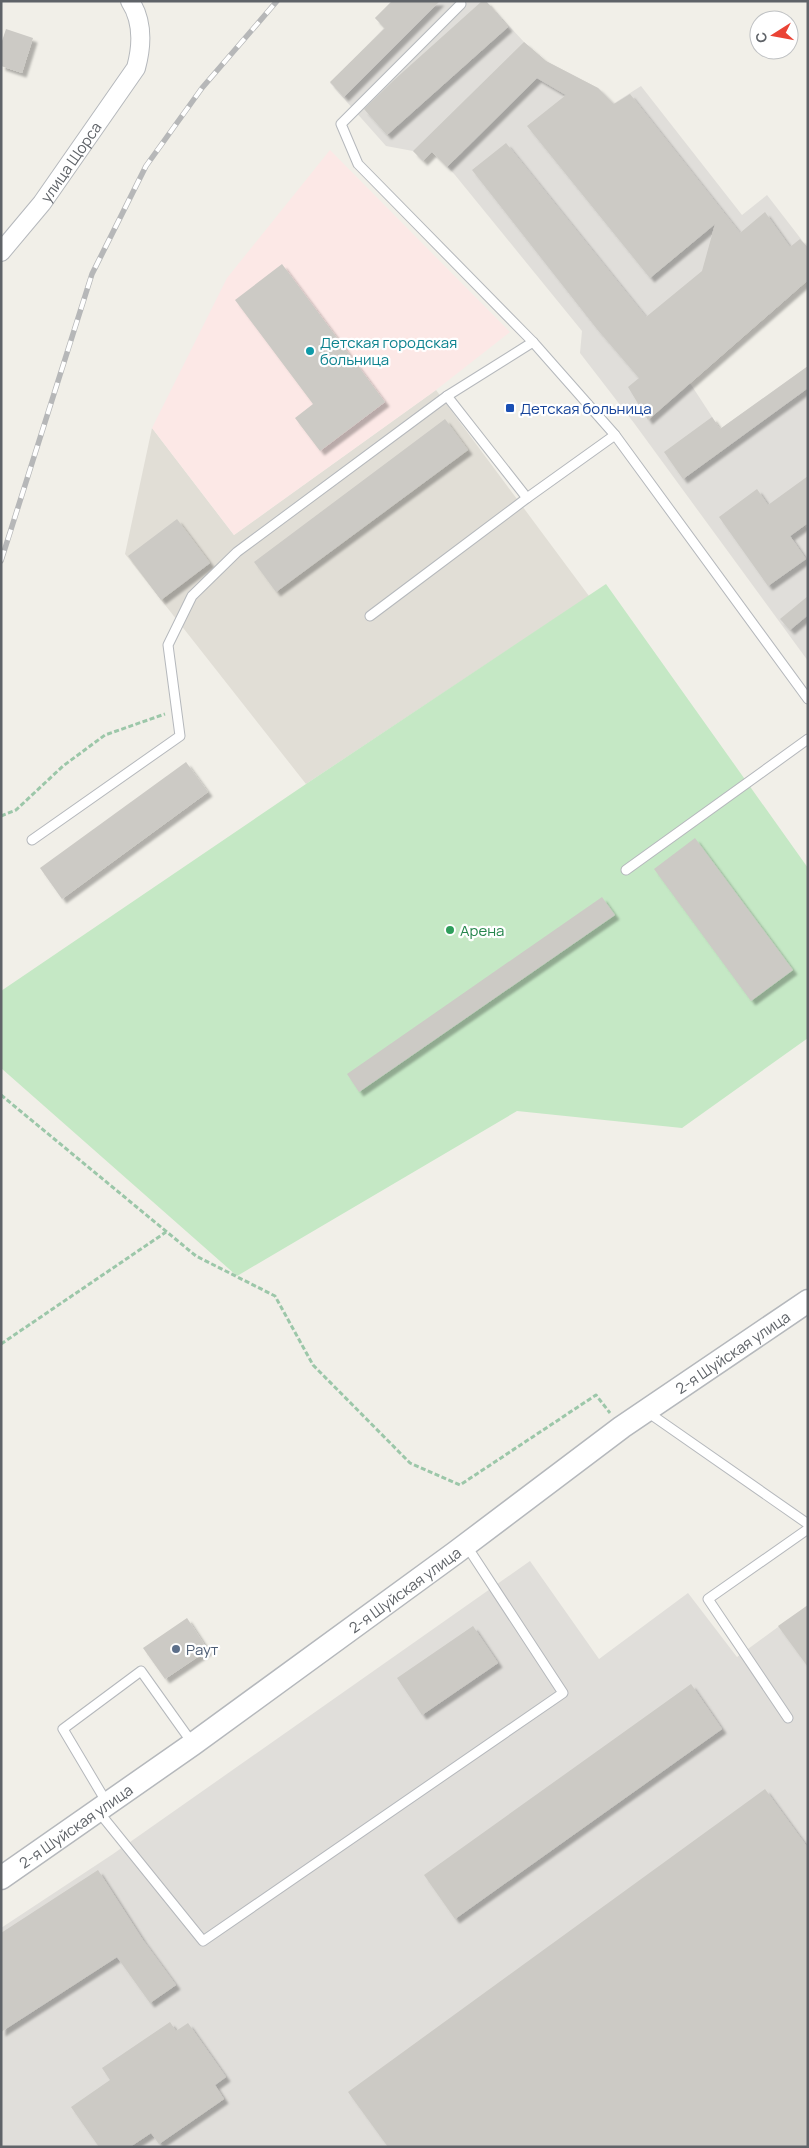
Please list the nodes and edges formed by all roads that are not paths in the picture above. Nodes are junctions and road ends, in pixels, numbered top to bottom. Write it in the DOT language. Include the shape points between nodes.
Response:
graph roads {
  1 [pos="130,1"];
  2 [pos="461,4"];
  3 [pos="2,250"];
  4 [pos="534,342"];
  5 [pos="447,396"];
  6 [pos="615,435"];
  7 [pos="527,498"];
  8 [pos="370,616"];
  9 [pos="808,699"];
  10 [pos="808,739"];
  11 [pos="32,840"];
  12 [pos="626,870"];
  13 [pos="808,1301"];
  14 [pos="646,1411"];
  15 [pos="808,1524"];
  16 [pos="808,1528"];
  17 [pos="466,1544"];
  18 [pos="788,1718"];
  19 [pos="193,1744"];
  20 [pos="103,1807"];
  21 [pos="1,1878"];
  1 -- 3 [label="street, улица Щорса" via="140,24 140,53 136,68 42,203"];
  2 -- 4 [label="lane" via="341,124 358,164"];
  4 -- 5 [label="lane"];
  4 -- 6 [label="lane"];
  5 -- 7 [label="lane"];
  5 -- 11 [label="lane" via="237,552 192,596 168,645 180,736"];
  6 -- 7 [label="lane"];
  6 -- 9 [label="lane"];
  7 -- 8 [label="lane"];
  10 -- 12 [label="lane"];
  13 -- 14 [label="street, 2-я Шуйская улица"];
  14 -- 15 [label="lane"];
  14 -- 17 [label="street, 2-я Шуйская улица"];
  16 -- 18 [label="lane" via="708,1599"];
  17 -- 19 [label="street, 2-я Шуйская улица"];
  17 -- 20 [label="lane" via="563,1693 203,1941"];
  19 -- 20 [label="street, 2-я Шуйская улица"];
  19 -- 20 [label="lane" via="142,1671 63,1729"];
  20 -- 21 [label="street, 2-я Шуйская улица"];
}
